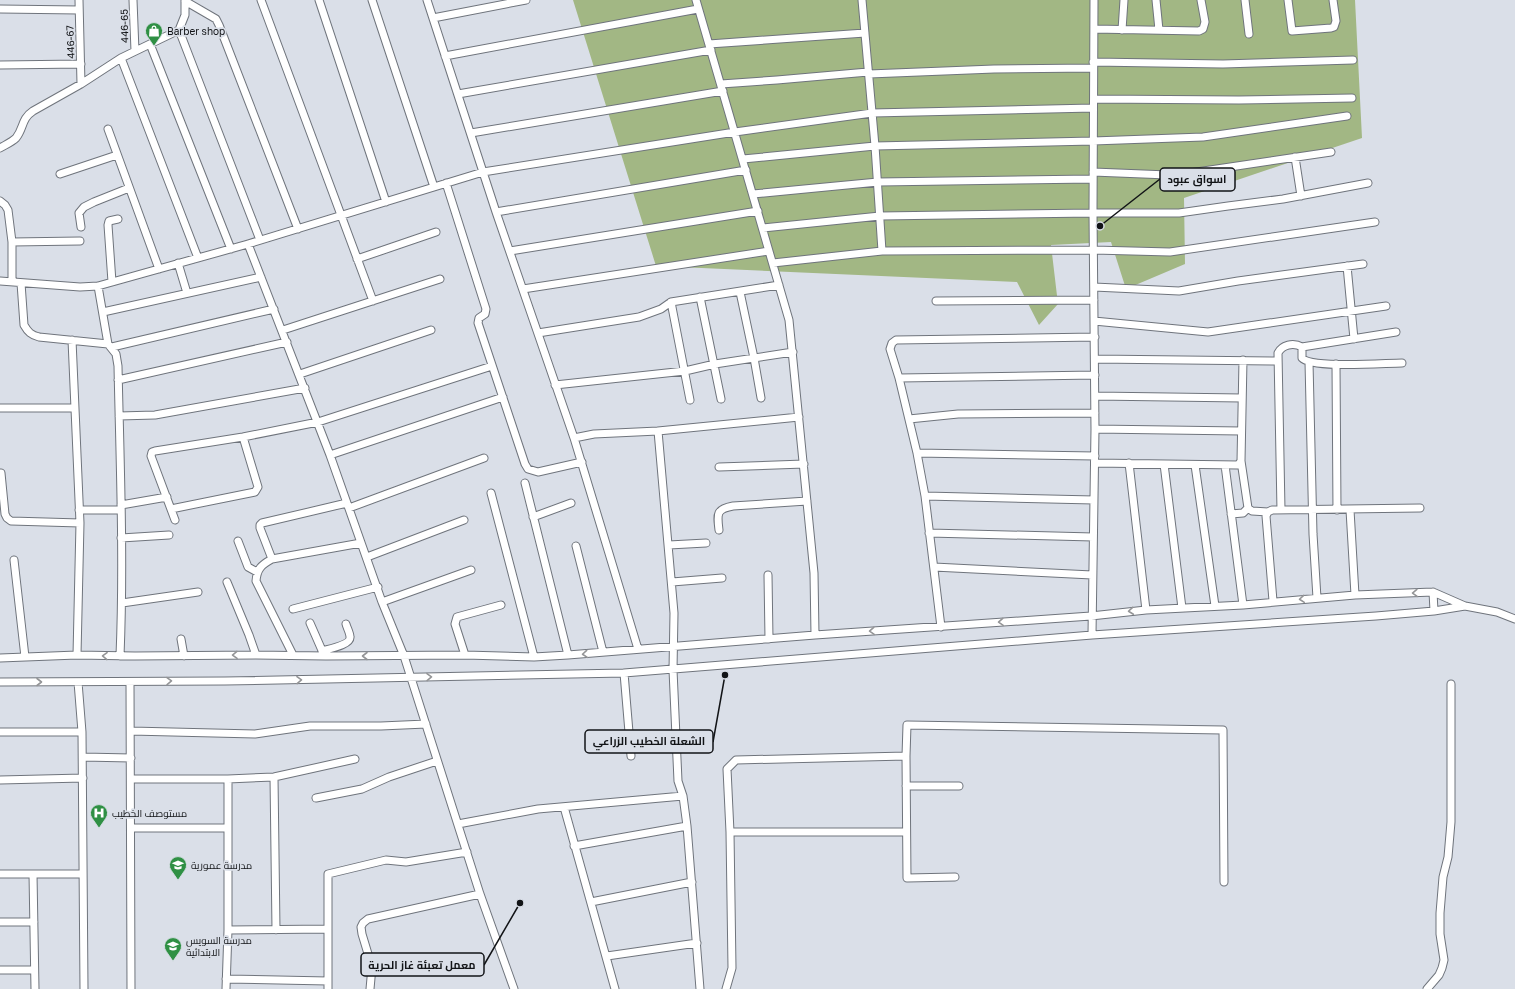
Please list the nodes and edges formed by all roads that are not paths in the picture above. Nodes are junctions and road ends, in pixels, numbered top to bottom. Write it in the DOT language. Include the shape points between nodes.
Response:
graph roads {
  1 [pos="79,0"];
  2 [pos="133,0"];
  3 [pos="185,0"];
  4 [pos="261,0"];
  5 [pos="318,0"];
  6 [pos="372,0"];
  7 [pos="427,0"];
  8 [pos="526,0"];
  9 [pos="696,0"];
  10 [pos="862,0"];
  11 [pos="1094,0"];
  12 [pos="1124,0"];
  13 [pos="1156,0"];
  14 [pos="1201,0"];
  15 [pos="1245,0"];
  16 [pos="1288,0"];
  17 [pos="1333,0"];
  18 [pos="0,9"];
  19 [pos="698,9"];
  20 [pos="79,10"];
  21 [pos="433,18"];
  22 [pos="179,30"];
  23 [pos="1094,30"];
  24 [pos="1122,30"];
  25 [pos="1159,30"];
  26 [pos="865,33"];
  27 [pos="1249,34"];
  28 [pos="150,44"];
  29 [pos="710,47"];
  30 [pos="135,51"];
  31 [pos="445,56"];
  32 [pos="121,58"];
  33 [pos="1353,60"];
  34 [pos="81,64"];
  35 [pos="0,65"];
  36 [pos="1093,65"];
  37 [pos="868,73"];
  38 [pos="81,84"];
  39 [pos="722,88"];
  40 [pos="458,94"];
  41 [pos="1352,98"];
  42 [pos="1094,99"];
  43 [pos="1093,108"];
  44 [pos="872,113"];
  45 [pos="1348,116"];
  46 [pos="108,130"];
  47 [pos="735,132"];
  48 [pos="470,133"];
  49 [pos="1093,141"];
  50 [pos="875,146"];
  51 [pos="0,148"];
  52 [pos="1331,152"];
  53 [pos="117,154"];
  54 [pos="1294,157"];
  55 [pos="743,159"];
  56 [pos="746,170"];
  57 [pos="483,172"];
  58 [pos="60,174"];
  59 [pos="1093,176"];
  60 [pos="878,182"];
  61 [pos="446,183"];
  62 [pos="1368,183"];
  63 [pos="434,187"];
  64 [pos="129,188"];
  65 [pos="753,194"];
  66 [pos="1301,196"];
  67 [pos="0,201"];
  68 [pos="386,202"];
  69 [pos="758,211"];
  70 [pos="496,212"];
  71 [pos="1093,213"];
  72 [pos="341,216"];
  73 [pos="880,216"];
  74 [pos="118,219"];
  75 [pos="1375,222"];
  76 [pos="81,227"];
  77 [pos="763,228"];
  78 [pos="298,229"];
  79 [pos="436,232"];
  80 [pos="260,240"];
  81 [pos="80,241"];
  82 [pos="12,242"];
  83 [pos="248,244"];
  84 [pos="231,249"];
  85 [pos="1094,250"];
  86 [pos="510,251"];
  87 [pos="882,251"];
  88 [pos="769,252"];
  89 [pos="198,258"];
  90 [pos="357,259"];
  91 [pos="178,263"];
  92 [pos="773,263"];
  93 [pos="1363,264"];
  94 [pos="1347,266"];
  95 [pos="159,268"];
  96 [pos="261,277"];
  97 [pos="440,279"];
  98 [pos="0,281"];
  99 [pos="12,282"];
  100 [pos="112,282"];
  101 [pos="21,284"];
  102 [pos="779,285"];
  103 [pos="98,286"];
  104 [pos="1094,287"];
  105 [pos="523,289"];
  106 [pos="740,292"];
  107 [pos="187,293"];
  108 [pos="700,297"];
  109 [pos="1094,300"];
  110 [pos="373,301"];
  111 [pos="936,301"];
  112 [pos="671,302"];
  113 [pos="1386,306"];
  114 [pos="274,309"];
  115 [pos="1351,311"];
  116 [pos="103,312"];
  117 [pos="1094,321"];
  118 [pos="283,330"];
  119 [pos="431,330"];
  120 [pos="1396,332"];
  121 [pos="538,333"];
  122 [pos="1094,337"];
  123 [pos="1354,339"];
  124 [pos="72,340"];
  125 [pos="287,342"];
  126 [pos="110,346"];
  127 [pos="1302,347"];
  128 [pos="793,352"];
  129 [pos="754,358"];
  130 [pos="1095,359"];
  131 [pos="1243,360"];
  132 [pos="1278,361"];
  133 [pos="1309,362"];
  134 [pos="1402,363"];
  135 [pos="715,364"];
  136 [pos="1336,364"];
  137 [pos="492,366"];
  138 [pos="685,371"];
  139 [pos="300,374"];
  140 [pos="1095,375"];
  141 [pos="899,378"];
  142 [pos="118,380"];
  143 [pos="555,385"];
  144 [pos="305,388"];
  145 [pos="1095,396"];
  146 [pos="502,397"];
  147 [pos="761,398"];
  148 [pos="1242,398"];
  149 [pos="690,400"];
  150 [pos="721,400"];
  151 [pos="0,408"];
  152 [pos="75,408"];
  153 [pos="1095,414"];
  154 [pos="119,416"];
  155 [pos="799,417"];
  156 [pos="909,419"];
  157 [pos="318,422"];
  158 [pos="1095,428"];
  159 [pos="658,431"];
  160 [pos="1241,431"];
  161 [pos="243,437"];
  162 [pos="574,438"];
  163 [pos="917,453"];
  164 [pos="330,455"];
  165 [pos="484,458"];
  166 [pos="1095,459"];
  167 [pos="1241,461"];
  168 [pos="582,462"];
  169 [pos="1129,463"];
  170 [pos="804,464"];
  171 [pos="1164,464"];
  172 [pos="1195,464"];
  173 [pos="1225,465"];
  174 [pos="719,467"];
  175 [pos="1,473"];
  176 [pos="525,483"];
  177 [pos="491,494"];
  178 [pos="925,496"];
  179 [pos="167,497"];
  180 [pos="1094,500"];
  181 [pos="807,501"];
  182 [pos="572,503"];
  183 [pos="348,505"];
  184 [pos="121,508"];
  185 [pos="1248,508"];
  186 [pos="1420,508"];
  187 [pos="171,509"];
  188 [pos="79,510"];
  189 [pos="1280,510"];
  190 [pos="1312,510"];
  191 [pos="1337,510"];
  192 [pos="1350,510"];
  193 [pos="1268,512"];
  194 [pos="1231,514"];
  195 [pos="533,517"];
  196 [pos="176,520"];
  197 [pos="464,520"];
  198 [pos="80,523"];
  199 [pos="719,530"];
  200 [pos="929,533"];
  201 [pos="169,535"];
  202 [pos="1093,537"];
  203 [pos="121,538"];
  204 [pos="238,541"];
  205 [pos="361,543"];
  206 [pos="706,543"];
  207 [pos="669,545"];
  208 [pos="576,546"];
  209 [pos="367,557"];
  210 [pos="272,559"];
  211 [pos="14,560"];
  212 [pos="934,567"];
  213 [pos="471,570"];
  214 [pos="257,572"];
  215 [pos="768,575"];
  216 [pos="1092,575"];
  217 [pos="722,578"];
  218 [pos="227,582"];
  219 [pos="672,582"];
  220 [pos="378,587"];
  221 [pos="198,592"];
  222 [pos="1432,592"];
  223 [pos="1355,595"];
  224 [pos="1317,598"];
  225 [pos="1273,601"];
  226 [pos="382,602"];
  227 [pos="122,603"];
  228 [pos="501,605"];
  229 [pos="1243,605"];
  230 [pos="1215,606"];
  231 [pos="1465,606"];
  232 [pos="1182,608"];
  233 [pos="293,609"];
  234 [pos="1146,610"];
  235 [pos="1434,611"];
  236 [pos="1092,616"];
  237 [pos="1515,619"];
  238 [pos="310,623"];
  239 [pos="346,624"];
  240 [pos="941,627"];
  241 [pos="815,635"];
  242 [pos="1092,635"];
  243 [pos="181,639"];
  244 [pos="769,639"];
  245 [pos="673,647"];
  246 [pos="638,649"];
  247 [pos="603,652"];
  248 [pos="324,653"];
  249 [pos="77,655"];
  250 [pos="256,655"];
  251 [pos="293,655"];
  252 [pos="465,655"];
  253 [pos="120,656"];
  254 [pos="184,656"];
  255 [pos="404,656"];
  256 [pos="568,656"];
  257 [pos="25,657"];
  258 [pos="534,657"];
  259 [pos="0,658"];
  260 [pos="672,670"];
  261 [pos="624,673"];
  262 [pos="412,678"];
  263 [pos="0,682"];
  264 [pos="78,682"];
  265 [pos="130,682"];
  266 [pos="1451,684"];
  267 [pos="426,724"];
  268 [pos="131,731"];
  269 [pos="0,732"];
  270 [pos="82,732"];
  271 [pos="631,756"];
  272 [pos="906,756"];
  273 [pos="83,757"];
  274 [pos="131,758"];
  275 [pos="355,759"];
  276 [pos="437,761"];
  277 [pos="274,777"];
  278 [pos="83,778"];
  279 [pos="131,779"];
  280 [pos="228,779"];
  281 [pos="0,780"];
  282 [pos="906,786"];
  283 [pos="959,786"];
  284 [pos="684,796"];
  285 [pos="316,798"];
  286 [pos="564,807"];
  287 [pos="458,824"];
  288 [pos="687,826"];
  289 [pos="131,828"];
  290 [pos="227,828"];
  291 [pos="730,832"];
  292 [pos="906,832"];
  293 [pos="574,846"];
  294 [pos="467,852"];
  295 [pos="0,874"];
  296 [pos="33,874"];
  297 [pos="83,874"];
  298 [pos="955,877"];
  299 [pos="692,882"];
  300 [pos="1224,882"];
  301 [pos="480,894"];
  302 [pos="590,902"];
  303 [pos="0,922"];
  304 [pos="34,922"];
  305 [pos="328,929"];
  306 [pos="228,930"];
  307 [pos="276,930"];
  308 [pos="697,943"];
  309 [pos="607,956"];
  310 [pos="0,970"];
  311 [pos="34,970"];
  312 [pos="226,979"];
  313 [pos="278,980"];
  314 [pos="328,985"];
  315 [pos="35,989"];
  316 [pos="84,989"];
  317 [pos="131,989"];
  318 [pos="226,989"];
  319 [pos="278,989"];
  320 [pos="370,989"];
  321 [pos="514,989"];
  322 [pos="615,989"];
  323 [pos="700,989"];
  324 [pos="726,989"];
  325 [pos="1426,989"];
  1 -- 20 [label="street, 446-67"];
  2 -- 30 [label="street, 446-65"];
  3 -- 22 [label="street" via="185,15"];
  3 -- 78 [label="street" via="216,19 219,25"];
  4 -- 72 [label="street"];
  5 -- 68 [label="street"];
  6 -- 63 [label="street"];
  7 -- 21 [label="street"];
  8 -- 21 [label="street"];
  9 -- 19 [label="street"];
  10 -- 26 [label="street"];
  11 -- 23 [label="street"];
  12 -- 24 [label="street"];
  13 -- 25 [label="street"];
  14 -- 25 [label="street" via="1205,22 1203,29"];
  15 -- 27 [label="street"];
  16 -- 17 [label="street" via="1292,31 1334,27 1336,21"];
  18 -- 20 [label="street"];
  19 -- 29 [label="street"];
  19 -- 31 [label="street"];
  20 -- 34 [label="street, 446-67"];
  21 -- 31 [label="street"];
  22 -- 28 [label="street"];
  22 -- 80 [label="street"];
  23 -- 24 [label="street"];
  23 -- 36 [label="street"];
  24 -- 25 [label="street"];
  26 -- 29 [label="street"];
  26 -- 37 [label="street"];
  28 -- 30 [label="street"];
  28 -- 84 [label="street"];
  29 -- 39 [label="street"];
  29 -- 40 [label="street"];
  30 -- 32 [label="street"];
  31 -- 40 [label="street"];
  32 -- 38 [label="street"];
  32 -- 89 [label="street"];
  33 -- 36 [label="street"];
  34 -- 35 [label="street"];
  34 -- 38 [label="street, 446-67"];
  36 -- 37 [label="street"];
  36 -- 42 [label="street"];
  37 -- 39 [label="street" via="777,80"];
  37 -- 44 [label="street"];
  38 -- 51 [label="street" via="27,115 16,138"];
  39 -- 47 [label="street"];
  39 -- 48 [label="street"];
  40 -- 48 [label="street"];
  41 -- 42 [label="street"];
  42 -- 43 [label="street"];
  43 -- 44 [label="street"];
  43 -- 49 [label="street"];
  44 -- 47 [label="street"];
  44 -- 50 [label="street"];
  45 -- 49 [label="street" via="1203,137"];
  46 -- 53 [label="street"];
  47 -- 55 [label="street"];
  47 -- 57 [label="street"];
  48 -- 57 [label="street"];
  49 -- 50 [label="street"];
  49 -- 59 [label="street"];
  50 -- 55 [label="street"];
  50 -- 60 [label="street"];
  52 -- 54 [label="street"];
  53 -- 58 [label="street"];
  53 -- 64 [label="street"];
  54 -- 59 [label="street" via="1176,175"];
  54 -- 66 [label="street"];
  55 -- 56 [label="street"];
  56 -- 65 [label="street"];
  56 -- 70 [label="street"];
  57 -- 61 [label="street"];
  57 -- 70 [label="street"];
  59 -- 60 [label="street"];
  59 -- 71 [label="street"];
  60 -- 65 [label="street"];
  60 -- 73 [label="street"];
  61 -- 63 [label="street"];
  61 -- 137 [label="street" via="486,309 478,323"];
  62 -- 66 [label="street"];
  63 -- 68 [label="street"];
  64 -- 76 [label="street" via="84,207 78,213"];
  64 -- 95 [label="street"];
  65 -- 69 [label="street"];
  66 -- 71 [label="street" via="1179,214"];
  67 -- 82 [label="street" via="8,210"];
  68 -- 72 [label="street"];
  69 -- 77 [label="street"];
  69 -- 86 [label="street"];
  70 -- 86 [label="street"];
  71 -- 73 [label="street"];
  71 -- 85 [label="street"];
  72 -- 78 [label="street"];
  72 -- 90 [label="street"];
  73 -- 77 [label="street"];
  73 -- 87 [label="street"];
  74 -- 100 [label="street" via="109,221 108,225"];
  75 -- 85 [label="street" via="1170,252"];
  77 -- 88 [label="street"];
  78 -- 80 [label="street"];
  79 -- 90 [label="street"];
  80 -- 83 [label="street"];
  81 -- 82 [label="street"];
  82 -- 99 [label="street"];
  83 -- 84 [label="street"];
  83 -- 96 [label="street"];
  84 -- 89 [label="street"];
  85 -- 87 [label="street"];
  85 -- 104 [label="street"];
  86 -- 105 [label="street"];
  87 -- 92 [label="street"];
  88 -- 92 [label="street"];
  88 -- 105 [label="street"];
  89 -- 91 [label="street"];
  90 -- 110 [label="street"];
  91 -- 95 [label="street"];
  91 -- 107 [label="street"];
  92 -- 102 [label="street"];
  93 -- 94 [label="street"];
  94 -- 104 [label="street" via="1179,291"];
  94 -- 115 [label="street"];
  95 -- 100 [label="street"];
  96 -- 107 [label="street"];
  96 -- 114 [label="street"];
  97 -- 110 [label="street"];
  98 -- 99 [label="street"];
  99 -- 101 [label="street"];
  100 -- 103 [label="street"];
  101 -- 103 [label="street"];
  101 -- 124 [label="street" via="24,326 27,331 39,337"];
  102 -- 106 [label="street"];
  102 -- 128 [label="street" via="789,320"];
  103 -- 116 [label="street"];
  104 -- 109 [label="street"];
  105 -- 121 [label="street"];
  106 -- 108 [label="street"];
  106 -- 129 [label="street"];
  107 -- 116 [label="street"];
  108 -- 112 [label="street"];
  108 -- 135 [label="street"];
  109 -- 111 [label="street"];
  109 -- 117 [label="street"];
  110 -- 118 [label="street"];
  112 -- 121 [label="street" via="661,309 639,317"];
  112 -- 138 [label="street"];
  113 -- 115 [label="street"];
  114 -- 118 [label="street"];
  114 -- 126 [label="street"];
  115 -- 117 [label="street" via="1202,332"];
  115 -- 123 [label="street"];
  116 -- 126 [label="street"];
  117 -- 122 [label="street"];
  118 -- 125 [label="street"];
  119 -- 139 [label="street"];
  120 -- 123 [label="street"];
  121 -- 143 [label="street"];
  122 -- 130 [label="street"];
  122 -- 141 [label="street" via="896,340 890,349"];
  123 -- 127 [label="street"];
  124 -- 126 [label="street"];
  124 -- 152 [label="street"];
  125 -- 139 [label="street"];
  125 -- 142 [label="street"];
  126 -- 142 [label="street" via="116,354"];
  127 -- 132 [label="street" via="1298,345 1280,348"];
  127 -- 133 [label="street" via="1302,358"];
  128 -- 129 [label="street"];
  128 -- 155 [label="street"];
  129 -- 135 [label="street"];
  129 -- 147 [label="street"];
  130 -- 131 [label="street"];
  130 -- 140 [label="street"];
  131 -- 132 [label="street"];
  131 -- 148 [label="street"];
  132 -- 189 [label="street"];
  133 -- 136 [label="street"];
  133 -- 190 [label="street"];
  134 -- 136 [label="street"];
  135 -- 138 [label="street"];
  135 -- 150 [label="street"];
  136 -- 191 [label="street"];
  137 -- 146 [label="street"];
  137 -- 157 [label="street"];
  138 -- 143 [label="street"];
  138 -- 149 [label="street"];
  139 -- 144 [label="street"];
  140 -- 141 [label="street"];
  140 -- 145 [label="street"];
  141 -- 156 [label="street"];
  142 -- 154 [label="street"];
  143 -- 162 [label="street"];
  144 -- 154 [label="street" via="155,415"];
  144 -- 157 [label="street"];
  145 -- 148 [label="street"];
  145 -- 153 [label="street"];
  146 -- 164 [label="street"];
  146 -- 168 [label="street" via="528,469 538,472"];
  148 -- 160 [label="street"];
  151 -- 152 [label="street"];
  152 -- 188 [label="street"];
  153 -- 156 [label="street" via="958,414"];
  153 -- 158 [label="street"];
  154 -- 184 [label="street"];
  155 -- 159 [label="street"];
  155 -- 170 [label="street"];
  156 -- 163 [label="street"];
  157 -- 161 [label="street"];
  157 -- 164 [label="street"];
  158 -- 160 [label="street"];
  158 -- 166 [label="street"];
  159 -- 162 [label="street" via="594,434"];
  159 -- 207 [label="street"];
  160 -- 167 [label="street"];
  161 -- 179 [label="street" via="152,452 151,456"];
  161 -- 187 [label="street" via="258,487 255,492"];
  162 -- 168 [label="street"];
  163 -- 166 [label="street"];
  163 -- 178 [label="street"];
  164 -- 183 [label="street"];
  165 -- 183 [label="street"];
  166 -- 169 [label="street"];
  166 -- 180 [label="street"];
  167 -- 173 [label="street" via="1235,466"];
  167 -- 185 [label="street"];
  168 -- 246 [label="street"];
  169 -- 171 [label="street"];
  169 -- 234 [label="street"];
  170 -- 174 [label="street"];
  170 -- 181 [label="street"];
  171 -- 172 [label="street"];
  171 -- 232 [label="street"];
  172 -- 173 [label="street"];
  172 -- 230 [label="street"];
  173 -- 194 [label="street"];
  175 -- 198 [label="street" via="5,514 10,521"];
  176 -- 195 [label="street"];
  177 -- 258 [label="street"];
  178 -- 180 [label="street"];
  178 -- 200 [label="street"];
  179 -- 184 [label="street"];
  179 -- 187 [label="street"];
  180 -- 202 [label="street"];
  181 -- 199 [label="street" via="724,508 717,516"];
  181 -- 241 [label="street" via="814,573"];
  182 -- 195 [label="street"];
  183 -- 205 [label="street"];
  183 -- 210 [label="street" via="262,522 260,528"];
  184 -- 188 [label="street"];
  184 -- 203 [label="street"];
  185 -- 193 [label="street" via="1252,511"];
  185 -- 194 [label="street" via="1243,513"];
  186 -- 192 [label="street"];
  187 -- 196 [label="street"];
  188 -- 198 [label="street"];
  189 -- 190 [label="street"];
  189 -- 193 [label="street"];
  190 -- 191 [label="street"];
  190 -- 224 [label="street"];
  191 -- 192 [label="street"];
  192 -- 223 [label="street"];
  193 -- 225 [label="street" via="1266,516"];
  194 -- 229 [label="street"];
  195 -- 256 [label="street"];
  197 -- 209 [label="street"];
  198 -- 249 [label="street"];
  200 -- 202 [label="street"];
  200 -- 212 [label="street"];
  201 -- 203 [label="street"];
  202 -- 216 [label="street"];
  203 -- 227 [label="street"];
  204 -- 214 [label="street" via="248,567"];
  205 -- 209 [label="street"];
  205 -- 210 [label="street"];
  206 -- 207 [label="street"];
  207 -- 219 [label="street"];
  208 -- 247 [label="street"];
  209 -- 220 [label="street"];
  210 -- 214 [label="street" via="262,565"];
  211 -- 257 [label="street"];
  212 -- 216 [label="street"];
  212 -- 240 [label="street"];
  213 -- 226 [label="street"];
  214 -- 251 [label="street" via="256,581"];
  215 -- 244 [label="street"];
  216 -- 236 [label="street"];
  217 -- 219 [label="street"];
  218 -- 250 [label="street"];
  219 -- 245 [label="street"];
  220 -- 226 [label="street"];
  220 -- 233 [label="street"];
  221 -- 227 [label="street"];
  222 -- 223 [label="street, one-way"];
  222 -- 231 [label="street"];
  222 -- 235 [label="street"];
  223 -- 224 [label="street"];
  224 -- 225 [label="street, one-way"];
  225 -- 229 [label="street"];
  226 -- 255 [label="street"];
  227 -- 253 [label="street"];
  228 -- 252 [label="street" via="457,617 455,624"];
  229 -- 230 [label="street"];
  230 -- 232 [label="street"];
  231 -- 235 [label="street"];
  231 -- 237 [label="street" via="1497,612"];
  232 -- 234 [label="street"];
  234 -- 236 [label="street, one-way"];
  235 -- 242 [label="street"];
  236 -- 240 [label="street, one-way"];
  236 -- 242 [label="street"];
  238 -- 248 [label="street"];
  239 -- 248 [label="street" via="349,641"];
  240 -- 241 [label="street, one-way"];
  241 -- 244 [label="street"];
  242 -- 260 [label="street"];
  243 -- 254 [label="street"];
  244 -- 245 [label="street"];
  245 -- 246 [label="street"];
  245 -- 260 [label="street"];
  246 -- 247 [label="street"];
  247 -- 256 [label="street, one-way"];
  248 -- 251 [label="street"];
  255 -- 248 [label="street, one-way"];
  253 -- 249 [label="street, one-way"];
  249 -- 257 [label="street"];
  250 -- 251 [label="street"];
  250 -- 254 [label="street, one-way"];
  252 -- 255 [label="street"];
  252 -- 258 [label="street"];
  253 -- 254 [label="street"];
  255 -- 262 [label="street"];
  256 -- 258 [label="street"];
  257 -- 259 [label="street"];
  260 -- 261 [label="street"];
  260 -- 284 [label="street" via="678,781"];
  262 -- 261 [label="street, one-way"];
  261 -- 271 [label="street"];
  265 -- 262 [label="street, one-way"];
  262 -- 267 [label="street"];
  263 -- 264 [label="street, one-way"];
  264 -- 265 [label="street"];
  264 -- 270 [label="street"];
  265 -- 268 [label="street"];
  266 -- 325 [label="street" via="1451,822 1448,857 1442,877 1440,913 1444,960 1439,975"];
  267 -- 268 [label="street" via="310,726 255,734"];
  267 -- 276 [label="street"];
  268 -- 274 [label="street"];
  269 -- 270 [label="street"];
  270 -- 273 [label="street"];
  272 -- 282 [label="street"];
  272 -- 291 [label="street" via="736,760 727,769"];
  272 -- 300 [label="street" via="907,725 1223,730"];
  273 -- 274 [label="street"];
  273 -- 278 [label="street"];
  274 -- 279 [label="street"];
  275 -- 277 [label="street"];
  276 -- 285 [label="street" via="362,789"];
  276 -- 287 [label="street"];
  277 -- 280 [label="street"];
  277 -- 307 [label="street"];
  278 -- 281 [label="street"];
  278 -- 297 [label="street"];
  279 -- 280 [label="street"];
  279 -- 289 [label="street"];
  280 -- 290 [label="street"];
  282 -- 283 [label="street"];
  282 -- 292 [label="street"];
  284 -- 286 [label="street"];
  284 -- 288 [label="street"];
  286 -- 287 [label="street" via="538,809"];
  286 -- 293 [label="street"];
  287 -- 294 [label="street"];
  288 -- 293 [label="street"];
  288 -- 299 [label="street"];
  289 -- 290 [label="street"];
  289 -- 317 [label="street"];
  290 -- 306 [label="street"];
  291 -- 292 [label="street"];
  291 -- 324 [label="street" via="732,968"];
  292 -- 298 [label="street" via="907,878"];
  293 -- 302 [label="street"];
  294 -- 301 [label="street"];
  294 -- 305 [label="street" via="406,862 386,860 328,874"];
  295 -- 296 [label="street"];
  296 -- 297 [label="street"];
  296 -- 304 [label="street"];
  297 -- 316 [label="street"];
  299 -- 302 [label="street"];
  299 -- 308 [label="street"];
  301 -- 320 [label="street" via="363,923 362,934 372,967"];
  301 -- 321 [label="street"];
  302 -- 309 [label="street"];
  303 -- 304 [label="street"];
  304 -- 311 [label="street"];
  305 -- 307 [label="street"];
  305 -- 314 [label="street"];
  306 -- 307 [label="street"];
  306 -- 312 [label="street"];
  308 -- 309 [label="street"];
  308 -- 323 [label="street"];
  309 -- 322 [label="street"];
  310 -- 311 [label="street"];
  311 -- 315 [label="street"];
  312 -- 313 [label="street"];
  312 -- 318 [label="street"];
  313 -- 314 [label="street"];
  313 -- 319 [label="street"];
}
